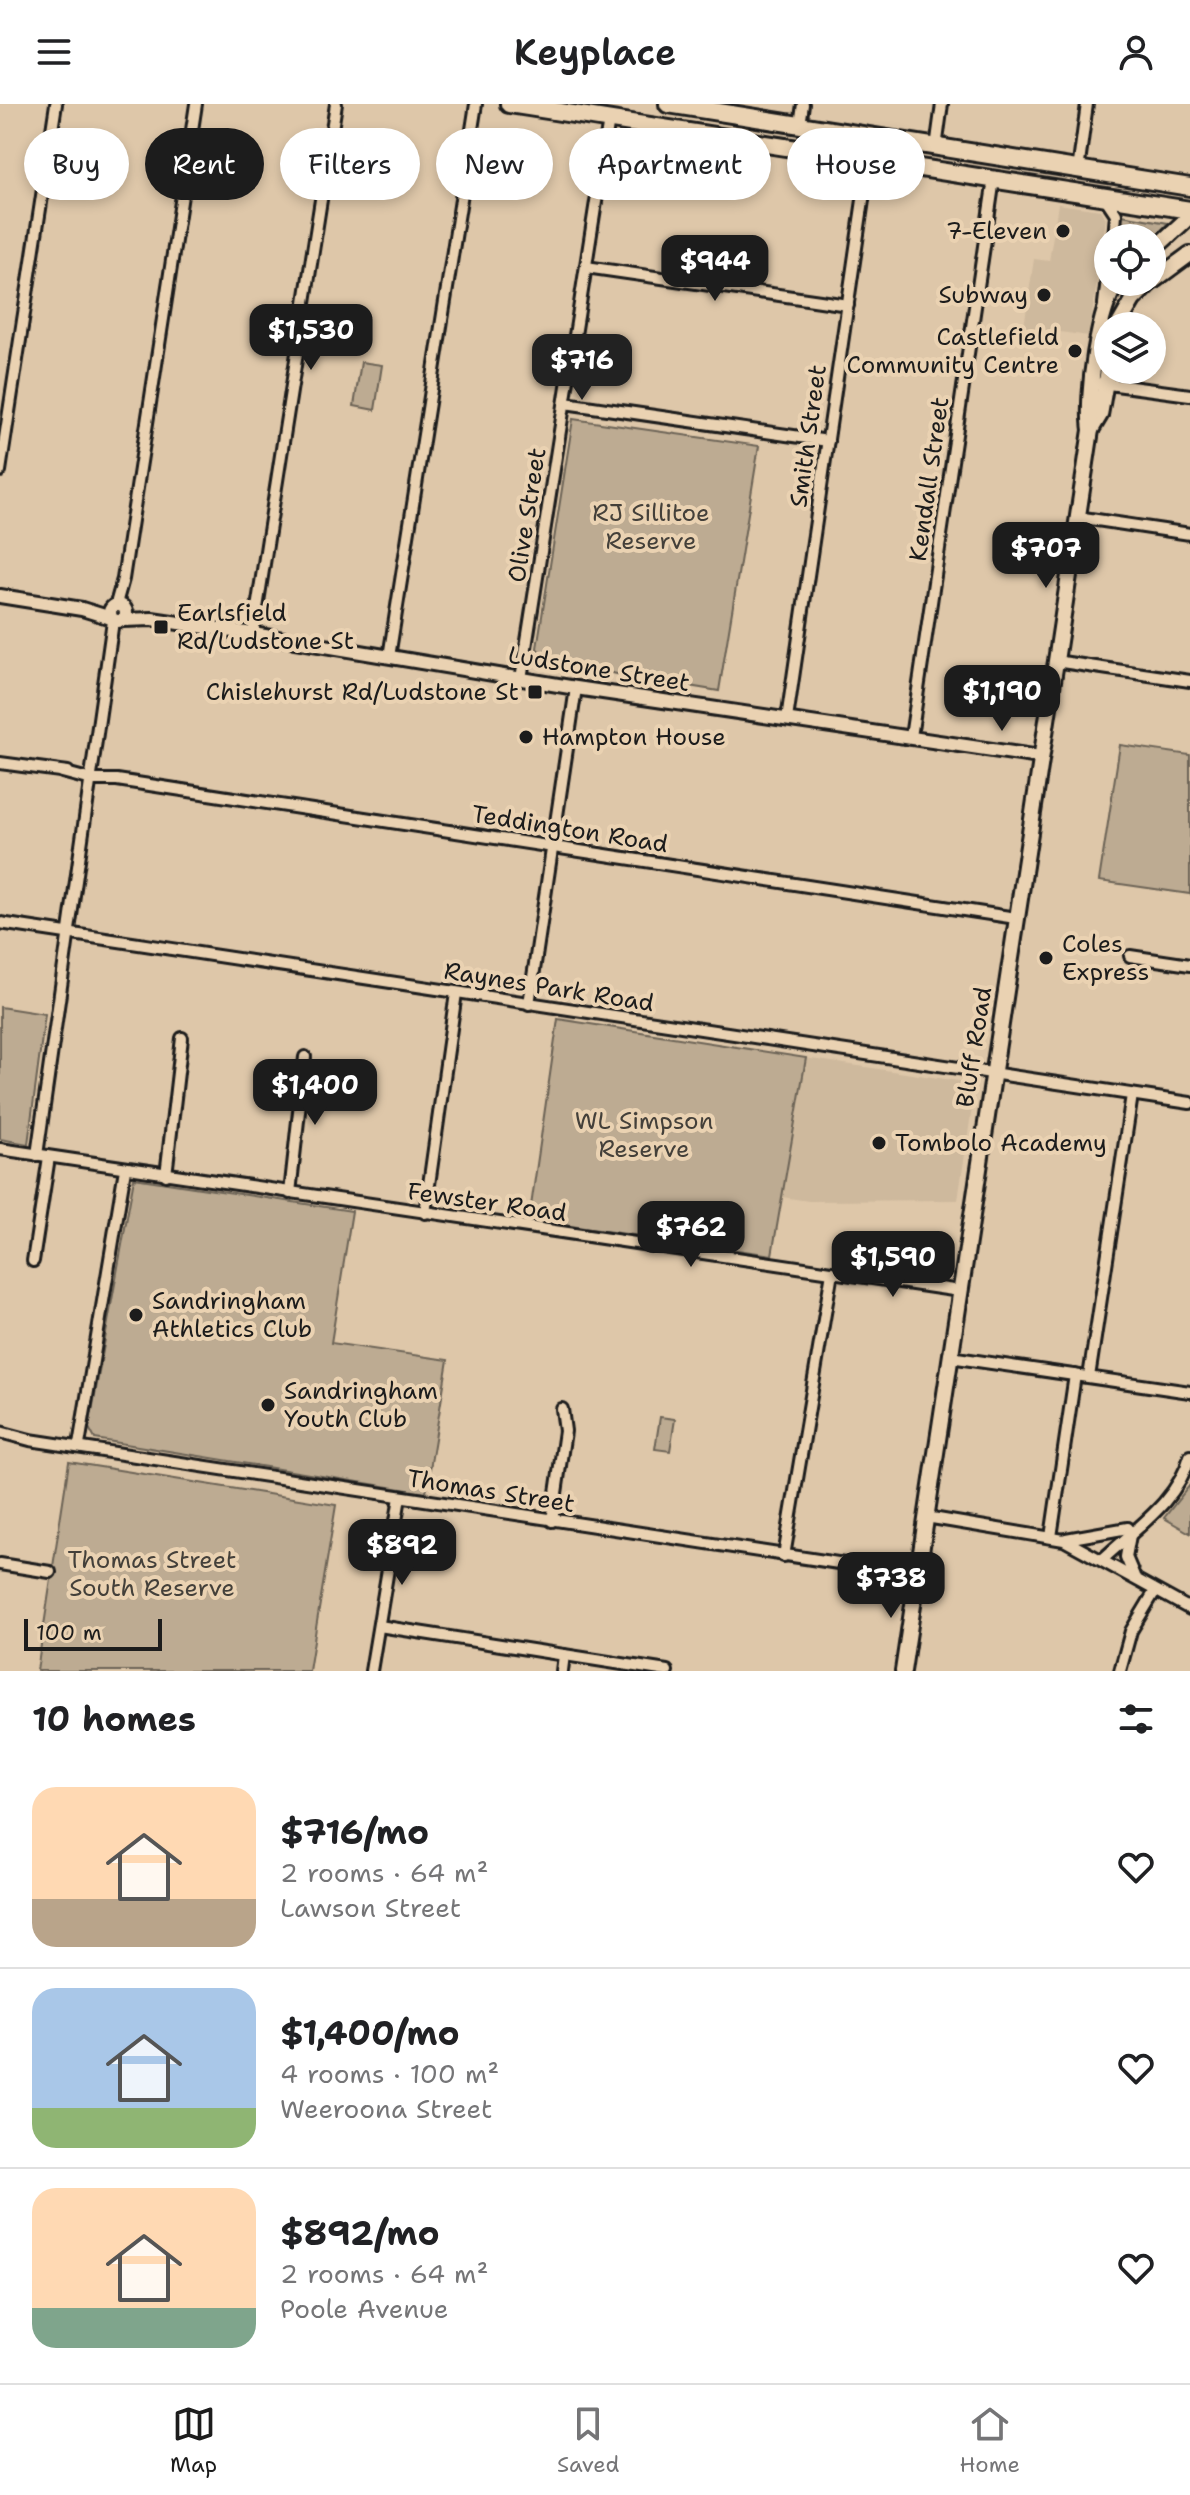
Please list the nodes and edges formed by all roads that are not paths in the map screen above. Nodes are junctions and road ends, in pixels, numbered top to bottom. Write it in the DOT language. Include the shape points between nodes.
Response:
graph roads {
  1 [pos="56,104"];
  2 [pos="196,104"];
  3 [pos="336,104"];
  4 [pos="476,104"];
  5 [pos="509,104"];
  6 [pos="668,104"];
  7 [pos="803,104"];
  8 [pos="942,104"];
  9 [pos="1087,104"];
  10 [pos="611,112"];
  11 [pos="800,125"];
  12 [pos="787,144"];
  13 [pos="936,148"];
  14 [pos="997,158"];
  15 [pos="925,168"];
  16 [pos="1078,171"];
  17 [pos="994,179"];
  18 [pos="1134,179"];
  19 [pos="1190,187"];
  20 [pos="1104,196"];
  21 [pos="863,200"];
  22 [pos="1131,200"];
  23 [pos="1190,213"];
  24 [pos="1115,224"];
  25 [pos="1166,237"];
  26 [pos="1190,254"];
  27 [pos="586,267"];
  28 [pos="1166,272"];
  29 [pos="848,305"];
  30 [pos="1103,384"];
  31 [pos="1134,384"];
  32 [pos="1190,395"];
  33 [pos="565,403"];
  34 [pos="828,441"];
  35 [pos="0,471"];
  36 [pos="1077,517"];
  37 [pos="1190,534"];
  38 [pos="0,596"];
  39 [pos="118,613"];
  40 [pos="253,634"];
  41 [pos="389,657"];
  42 [pos="1055,661"];
  43 [pos="521,679"];
  44 [pos="1190,681"];
  45 [pos="576,688"];
  46 [pos="787,719"];
  47 [pos="911,737"];
  48 [pos="1040,757"];
  49 [pos="0,763"];
  50 [pos="92,777"];
  51 [pos="553,847"];
  52 [pos="1016,918"];
  53 [pos="0,923"];
  54 [pos="68,934"];
  55 [pos="1130,956"];
  56 [pos="1190,965"];
  57 [pos="456,993"];
  58 [pos="529,1004"];
  59 [pos="182,1038"];
  60 [pos="305,1057"];
  61 [pos="992,1075"];
  62 [pos="1132,1095"];
  63 [pos="1190,1103"];
  64 [pos="3,1149"];
  65 [pos="37,1155"];
  66 [pos="49,1157"];
  67 [pos="125,1169"];
  68 [pos="166,1175"];
  69 [pos="290,1193"];
  70 [pos="425,1213"];
  71 [pos="33,1261"];
  72 [pos="832,1272"];
  73 [pos="960,1291"];
  74 [pos="950,1357"];
  75 [pos="1075,1375"];
  76 [pos="1089,1377"];
  77 [pos="1190,1392"];
  78 [pos="562,1409"];
  79 [pos="0,1432"];
  80 [pos="79,1445"];
  81 [pos="1190,1456"];
  82 [pos="400,1497"];
  83 [pos="926,1517"];
  84 [pos="552,1521"];
  85 [pos="1129,1531"];
  86 [pos="1051,1537"];
  87 [pos="1064,1540"];
  88 [pos="784,1556"];
  89 [pos="1100,1557"];
  90 [pos="0,1564"];
  91 [pos="50,1572"];
  92 [pos="917,1575"];
  93 [pos="1135,1578"];
  94 [pos="1155,1591"];
  95 [pos="1190,1609"];
  96 [pos="379,1626"];
  97 [pos="564,1655"];
  98 [pos="371,1671"];
  99 [pos="562,1671"];
  100 [pos="667,1671"];
  101 [pos="903,1671"];
  102 [pos="1120,1671"];
  1 -- 35 [label="street"];
  2 -- 39 [label="street"];
  3 -- 40 [label="street"];
  4 -- 41 [label="street"];
  5 -- 10 [label="main road"];
  6 -- 11 [label="main road"];
  7 -- 11 [label="street"];
  8 -- 13 [label="street"];
  9 -- 16 [label="street"];
  10 -- 12 [label="main road"];
  10 -- 27 [label="street, Olive Street"];
  11 -- 13 [label="main road"];
  13 -- 14 [label="main road"];
  14 -- 16 [label="main road"];
  14 -- 17 [label="main road"];
  15 -- 17 [label="main road"];
  16 -- 18 [label="main road"];
  17 -- 20 [label="main road"];
  17 -- 47 [label="street, Kendall Street"];
  18 -- 19 [label="main road"];
  18 -- 22 [label="main road"];
  20 -- 22 [label="main road"];
  20 -- 24 [label="street" via="1116,214"];
  21 -- 29 [label="street, Smith Street"];
  22 -- 23 [label="main road"];
  23 -- 25 [label="main road"];
  26 -- 28 [label="main road"];
  27 -- 29 [label="street"];
  27 -- 33 [label="street, Olive Street"];
  29 -- 34 [label="street, Smith Street"];
  30 -- 36 [label="main road, Bluff Road"];
  31 -- 32 [label="street"];
  33 -- 34 [label="street"];
  33 -- 43 [label="street, Olive Street"];
  34 -- 46 [label="street, Smith Street"];
  36 -- 37 [label="street"];
  36 -- 42 [label="main road, Bluff Road"];
  38 -- 39 [label="street, Ludstone Street"];
  39 -- 40 [label="street, Ludstone Street"];
  39 -- 50 [label="street"];
  40 -- 41 [label="street, Ludstone Street"];
  41 -- 43 [label="street, Ludstone Street"];
  42 -- 44 [label="street"];
  42 -- 48 [label="main road, Bluff Road"];
  43 -- 45 [label="street, Ludstone Street"];
  45 -- 46 [label="street, Ludstone Street"];
  45 -- 51 [label="street"];
  46 -- 47 [label="street, Ludstone Street"];
  47 -- 48 [label="street, Ludstone Street"];
  48 -- 52 [label="main road, Bluff Road"];
  49 -- 50 [label="street, Teddington Road"];
  50 -- 51 [label="street, Teddington Road"];
  50 -- 54 [label="street"];
  51 -- 52 [label="street, Teddington Road"];
  51 -- 58 [label="street"];
  52 -- 61 [label="main road, Bluff Road"];
  53 -- 54 [label="street, Raynes Park Road"];
  54 -- 57 [label="street, Raynes Park Road"];
  54 -- 65 [label="street"];
  55 -- 56 [label="street"];
  57 -- 58 [label="street, Raynes Park Road"];
  57 -- 70 [label="street"];
  58 -- 61 [label="street, Raynes Park Road"];
  59 -- 68 [label="street"];
  60 -- 69 [label="street"];
  61 -- 62 [label="street, Raynes Park Road"];
  61 -- 73 [label="main road, Bluff Road"];
  62 -- 63 [label="street, Raynes Park Road"];
  62 -- 76 [label="street"];
  64 -- 65 [label="street, Fewster Road"];
  65 -- 66 [label="street, Fewster Road"];
  66 -- 67 [label="street, Fewster Road"];
  66 -- 71 [label="street"];
  67 -- 68 [label="street, Fewster Road"];
  67 -- 80 [label="street"];
  68 -- 69 [label="street, Fewster Road"];
  69 -- 70 [label="street, Fewster Road"];
  70 -- 72 [label="street, Fewster Road"];
  72 -- 73 [label="street, Fewster Road"];
  72 -- 88 [label="street"];
  73 -- 74 [label="main road, Bluff Road"];
  74 -- 75 [label="street"];
  74 -- 83 [label="main road, Bluff Road"];
  75 -- 76 [label="street"];
  75 -- 86 [label="street"];
  76 -- 77 [label="street"];
  78 -- 84 [label="street" via="565,1431"];
  79 -- 80 [label="street, Thomas Street"];
  80 -- 82 [label="street, Thomas Street"];
  81 -- 85 [label="street" via="1174,1492"];
  82 -- 84 [label="street, Thomas Street"];
  82 -- 96 [label="street"];
  83 -- 86 [label="street"];
  83 -- 92 [label="main road, Bluff Road"];
  84 -- 88 [label="street, Thomas Street"];
  85 -- 87 [label="street"];
  85 -- 89 [label="street"];
  85 -- 93 [label="street" via="1126,1557"];
  86 -- 87 [label="street"];
  87 -- 89 [label="street"];
  88 -- 92 [label="street, Thomas Street"];
  89 -- 93 [label="street"];
  90 -- 91 [label="street"];
  92 -- 101 [label="main road, Bluff Road"];
  93 -- 94 [label="street"];
  94 -- 95 [label="street"];
  94 -- 102 [label="street" via="1131,1631"];
  96 -- 97 [label="street"];
  96 -- 98 [label="street"];
  97 -- 99 [label="street"];
  97 -- 100 [label="street"];
}
